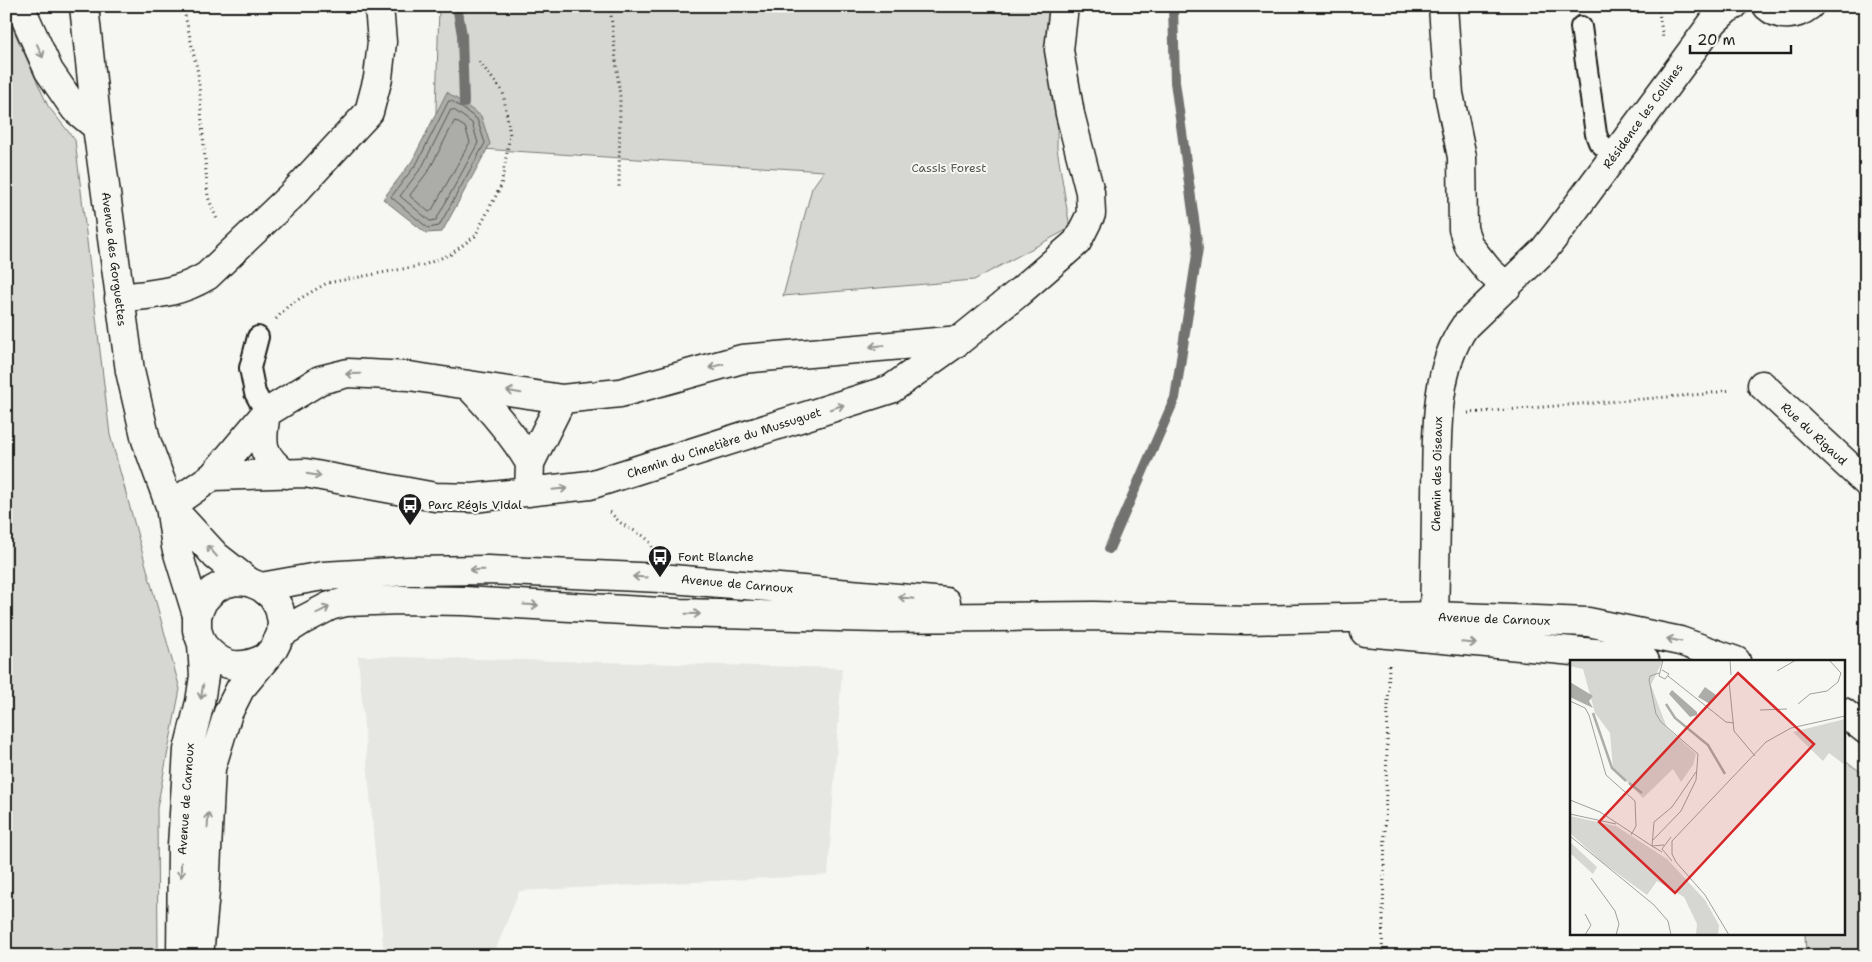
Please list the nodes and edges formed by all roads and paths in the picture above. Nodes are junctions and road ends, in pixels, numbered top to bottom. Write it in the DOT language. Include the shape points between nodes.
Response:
graph roads {
  1 [pos="20,6"];
  2 [pos="84,6"];
  3 [pos="183,6"];
  4 [pos="379,6"];
  5 [pos="610,6"];
  6 [pos="1064,6"];
  7 [pos="1443,6"];
  8 [pos="1733,6"];
  9 [pos="1767,6"];
  10 [pos="1809,6"];
  11 [pos="1581,27"];
  12 [pos="478,60"];
  13 [pos="98,127"];
  14 [pos="1614,156"];
  15 [pos="1595,182"];
  16 [pos="619,188"];
  17 [pos="237,248"];
  18 [pos="1507,286"];
  19 [pos="119,298"];
  20 [pos="258,337"];
  21 [pos="960,340"];
  22 [pos="911,344"];
  23 [pos="913,374"];
  24 [pos="468,384"];
  25 [pos="1762,385"];
  26 [pos="562,399"];
  27 [pos="266,413"];
  28 [pos="1438,414"];
  29 [pos="530,463"];
  30 [pos="286,474"];
  31 [pos="213,476"];
  32 [pos="1866,482"];
  33 [pos="590,485"];
  34 [pos="529,492"];
  35 [pos="170,506"];
  36 [pos="652,553"];
  37 [pos="255,584"];
  38 [pos="197,615"];
  39 [pos="1094,616"];
  40 [pos="1247,620"];
  41 [pos="1428,627"];
  42 [pos="281,634"];
  43 [pos="1390,635"];
  44 [pos="202,644"];
  45 [pos="265,658"];
  46 [pos="1640,660"];
  47 [pos="1733,660"];
  48 [pos="1844,713"];
  49 [pos="1866,730"];
  50 [pos="1844,734"];
  51 [pos="1866,745"];
  52 [pos="181,956"];
  53 [pos="199,956"];
  54 [pos="1382,956"];
  1 -- 13 [label="street, one-way" via="49,72 75,109"];
  2 -- 13 [label="street, Avenue des Gorguettes"];
  3 -- 17 [label="path" via="198,73 208,197 222,230"];
  4 -- 17 [label="street" via="382,42 378,78 369,112 291,196"];
  5 -- 16 [label="path" via="620,97"];
  6 -- 21 [label="street, Chemin du Cimetière du Mussuguet" via="1059,50 1070,114 1090,192 1091,214 1077,242"];
  7 -- 18 [label="street" via="1449,94 1462,158 1463,229 1469,246"];
  8 -- 14 [label="street, Résidence les Collines" via="1714,21"];
  9 -- 10 [label="street" via="1780,14 1790,15"];
  11 -- 14 [label="lane" via="1596,134 1599,142"];
  12 -- 20 [label="path" via="503,92 510,135 501,186 475,236 451,254 424,265 327,283 289,304"];
  13 -- 19 [label="street, Avenue des Gorguettes"];
  14 -- 15 [label="street, Résidence les Collines"];
  15 -- 18 [label="street, Chemin des Oiseaux" via="1549,244"];
  17 -- 19 [label="street" via="207,276 190,286"];
  18 -- 28 [label="street, Chemin des Oiseaux" via="1465,326 1455,340"];
  19 -- 35 [label="street, Avenue des Gorguettes" via="130,371 146,440"];
  20 -- 27 [label="lane" via="250,368 255,393"];
  21 -- 22 [label="street"];
  21 -- 23 [label="street, Chemin du Cimetière du Mussuguet"];
  22 -- 23 [label="street" via="920,361"];
  22 -- 26 [label="street, one-way" via="742,359 620,393"];
  33 -- 23 [label="street, Chemin du Cimetière du Mussuguet, one-way" via="891,389"];
  26 -- 24 [label="street, one-way"];
  24 -- 27 [label="street, one-way" via="409,376 348,373 320,380"];
  24 -- 29 [label="street" via="513,435"];
  25 -- 28 [label="path" via="1705,394"];
  25 -- 32 [label="street, Rue du Rigaud"];
  26 -- 29 [label="street"];
  27 -- 30 [label="street" via="262,436 265,452"];
  27 -- 31 [label="street"];
  28 -- 41 [label="street, Chemin des Oiseaux"];
  29 -- 34 [label="street"];
  30 -- 31 [label="street, Chemin du Cimetière du Mussuguet"];
  30 -- 34 [label="street, Chemin du Cimetière du Mussuguet, one-way" via="305,473 435,497 473,498"];
  31 -- 35 [label="street"];
  34 -- 33 [label="street, Chemin du Cimetière du Mussuguet, one-way"];
  33 -- 36 [label="path" via="621,523 652,544"];
  37 -- 35 [label="street, Avenue des Gorguettes, one-way" via="216,556"];
  35 -- 38 [label="street, Avenue des Gorguettes" via="176,547"];
  37 -- 38 [label="street, Avenue de Carnoux" via="236,581 212,590"];
  39 -- 37 [label="street, Avenue de Carnoux, one-way" via="678,579 488,570 323,576"];
  37 -- 42 [label="street" via="272,596 279,608"];
  38 -- 44 [label="street, Avenue de Carnoux" via="197,630"];
  39 -- 40 [label="street, Avenue de Carnoux"];
  42 -- 39 [label="street, Avenue de Carnoux, one-way" via="330,606 355,601 464,601 678,613 880,618"];
  40 -- 41 [label="street, Avenue de Carnoux"];
  40 -- 43 [label="street, Avenue de Carnoux"];
  41 -- 43 [label="street, Avenue de Carnoux"];
  41 -- 46 [label="street, Avenue de Carnoux, one-way" via="1618,654"];
  47 -- 41 [label="street, Avenue de Carnoux, one-way" via="1680,641 1588,622"];
  42 -- 45 [label="street, Avenue de Carnoux"];
  43 -- 54 [label="path"];
  44 -- 45 [label="street" via="224,663 238,666"];
  44 -- 52 [label="street, Avenue de Carnoux, one-way" via="204,676 188,750 182,846"];
  53 -- 45 [label="street, Avenue de Carnoux, one-way" via="210,768 240,689"];
  48 -- 49 [label="street"];
  50 -- 51 [label="street"];
}
